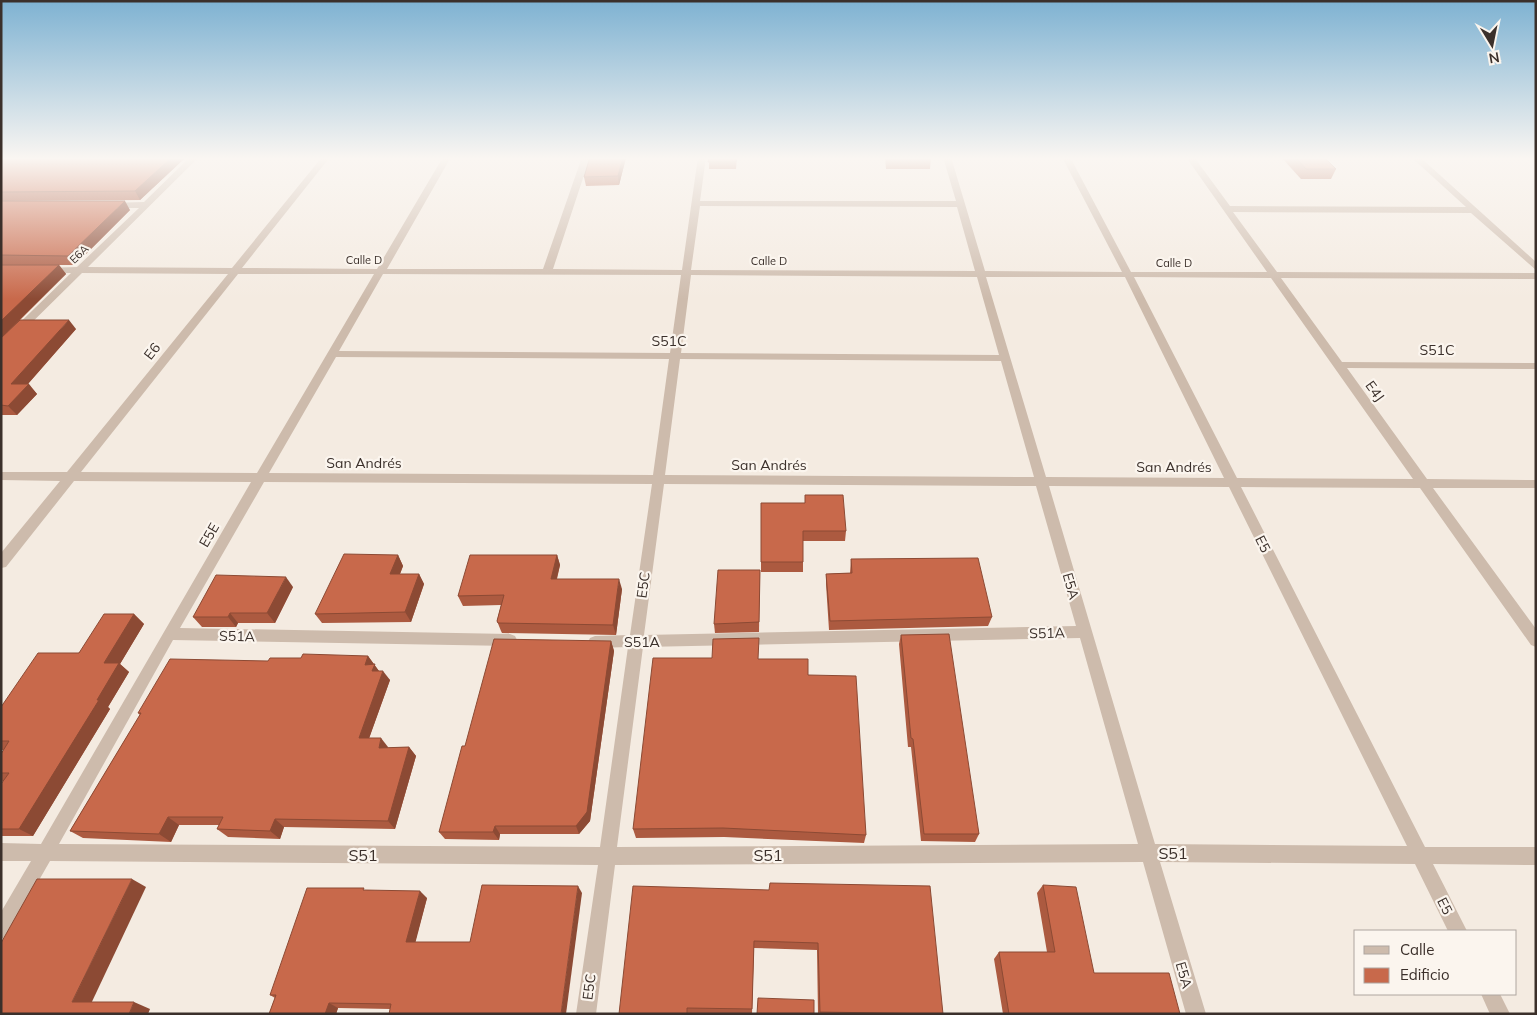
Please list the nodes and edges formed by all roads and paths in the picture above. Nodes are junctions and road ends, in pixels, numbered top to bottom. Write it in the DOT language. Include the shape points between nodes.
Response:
graph roads {
  1 [pos="287,204"];
  2 [pos="420,204"];
  3 [pos="570,204"];
  4 [pos="695,204"];
  5 [pos="961,204"];
  6 [pos="1091,204"];
  7 [pos="1224,204"];
  8 [pos="1467,204"];
  9 [pos="98,205"];
  10 [pos="146,205"];
  11 [pos="1227,209"];
  12 [pos="1473,210"];
  13 [pos="1536,267"];
  14 [pos="31,270"];
  15 [pos="80,270"];
  16 [pos="233,270"];
  17 [pos="381,271"];
  18 [pos="546,272"];
  19 [pos="686,272"];
  20 [pos="981,274"];
  21 [pos="1128,274"];
  22 [pos="1274,275"];
  23 [pos="1536,276"];
  24 [pos="1,347"];
  25 [pos="332,354"];
  26 [pos="674,356"];
  27 [pos="1005,358"];
  28 [pos="1338,365"];
  29 [pos="1536,366"];
  30 [pos="1,476"];
  31 [pos="72,476"];
  32 [pos="261,477"];
  33 [pos="657,479"];
  34 [pos="1041,482"];
  35 [pos="1232,483"];
  36 [pos="1423,484"];
  37 [pos="1536,484"];
  38 [pos="1,563"];
  39 [pos="1085,632"];
  40 [pos="169,634"];
  41 [pos="526,641"];
  42 [pos="1536,641"];
  43 [pos="586,642"];
  44 [pos="635,643"];
  45 [pos="1,852"];
  46 [pos="1149,853"];
  47 [pos="43,854"];
  48 [pos="1419,855"];
  49 [pos="606,856"];
  50 [pos="1536,856"];
  51 [pos="1,930"];
  52 [pos="1457,930"];
  53 [pos="1490,995"];
  54 [pos="586,1014"];
  55 [pos="1196,1014"];
  56 [pos="1500,1014"];
  1 -- 16 [label="street, E6"];
  2 -- 17 [label="street, E5E"];
  3 -- 18 [label="street"];
  4 -- 19 [label="street, E5C"];
  5 -- 20 [label="street, E5A"];
  6 -- 21 [label="street, E5"];
  7 -- 11 [label="street, E4J"];
  8 -- 12 [label="street"];
  9 -- 10 [label="street"];
  10 -- 15 [label="street, E6A"];
  11 -- 12 [label="street"];
  11 -- 22 [label="street, E4J"];
  12 -- 13 [label="street"];
  14 -- 15 [label="street, Calle D"];
  15 -- 16 [label="street, Calle D"];
  15 -- 24 [label="street, E6A"];
  16 -- 17 [label="street, Calle D"];
  16 -- 31 [label="street, E6"];
  17 -- 18 [label="street, Calle D"];
  17 -- 25 [label="street, E5E"];
  18 -- 19 [label="street, Calle D"];
  19 -- 20 [label="street, Calle D"];
  19 -- 26 [label="street, E5C"];
  20 -- 21 [label="street, Calle D"];
  20 -- 27 [label="street, E5A"];
  21 -- 22 [label="street, Calle D"];
  21 -- 35 [label="street, E5"];
  22 -- 23 [label="street, Calle D"];
  22 -- 28 [label="street, E4J"];
  25 -- 26 [label="street, S51C"];
  25 -- 32 [label="street, E5E"];
  26 -- 27 [label="street, S51C"];
  26 -- 33 [label="street, E5C"];
  27 -- 34 [label="street, E5A"];
  28 -- 29 [label="street, S51C"];
  28 -- 36 [label="street, E4J"];
  30 -- 31 [label="street, San Andrés"];
  31 -- 32 [label="street, San Andrés"];
  31 -- 38 [label="street, E6"];
  32 -- 33 [label="street, San Andrés"];
  32 -- 40 [label="street, E5E"];
  33 -- 34 [label="street, San Andrés"];
  33 -- 44 [label="street, E5C"];
  34 -- 35 [label="street, San Andrés"];
  34 -- 39 [label="street, E5A"];
  35 -- 36 [label="street, San Andrés"];
  35 -- 48 [label="street, E5"];
  36 -- 37 [label="street, San Andrés"];
  36 -- 42 [label="street, E4J"];
  39 -- 44 [label="street, S51A"];
  39 -- 46 [label="street, E5A"];
  40 -- 41 [label="street, S51A"];
  40 -- 47 [label="street, E5E"];
  43 -- 44 [label="street, S51A"];
  44 -- 49 [label="street, E5C"];
  45 -- 47 [label="street, S51"];
  46 -- 48 [label="street, S51"];
  46 -- 49 [label="street, S51"];
  46 -- 55 [label="street, E5A"];
  47 -- 49 [label="street, S51"];
  47 -- 51 [label="street, E5E"];
  48 -- 50 [label="street, S51"];
  48 -- 52 [label="street, E5"];
  49 -- 54 [label="street, E5C"];
  53 -- 56 [label="street"];
}
